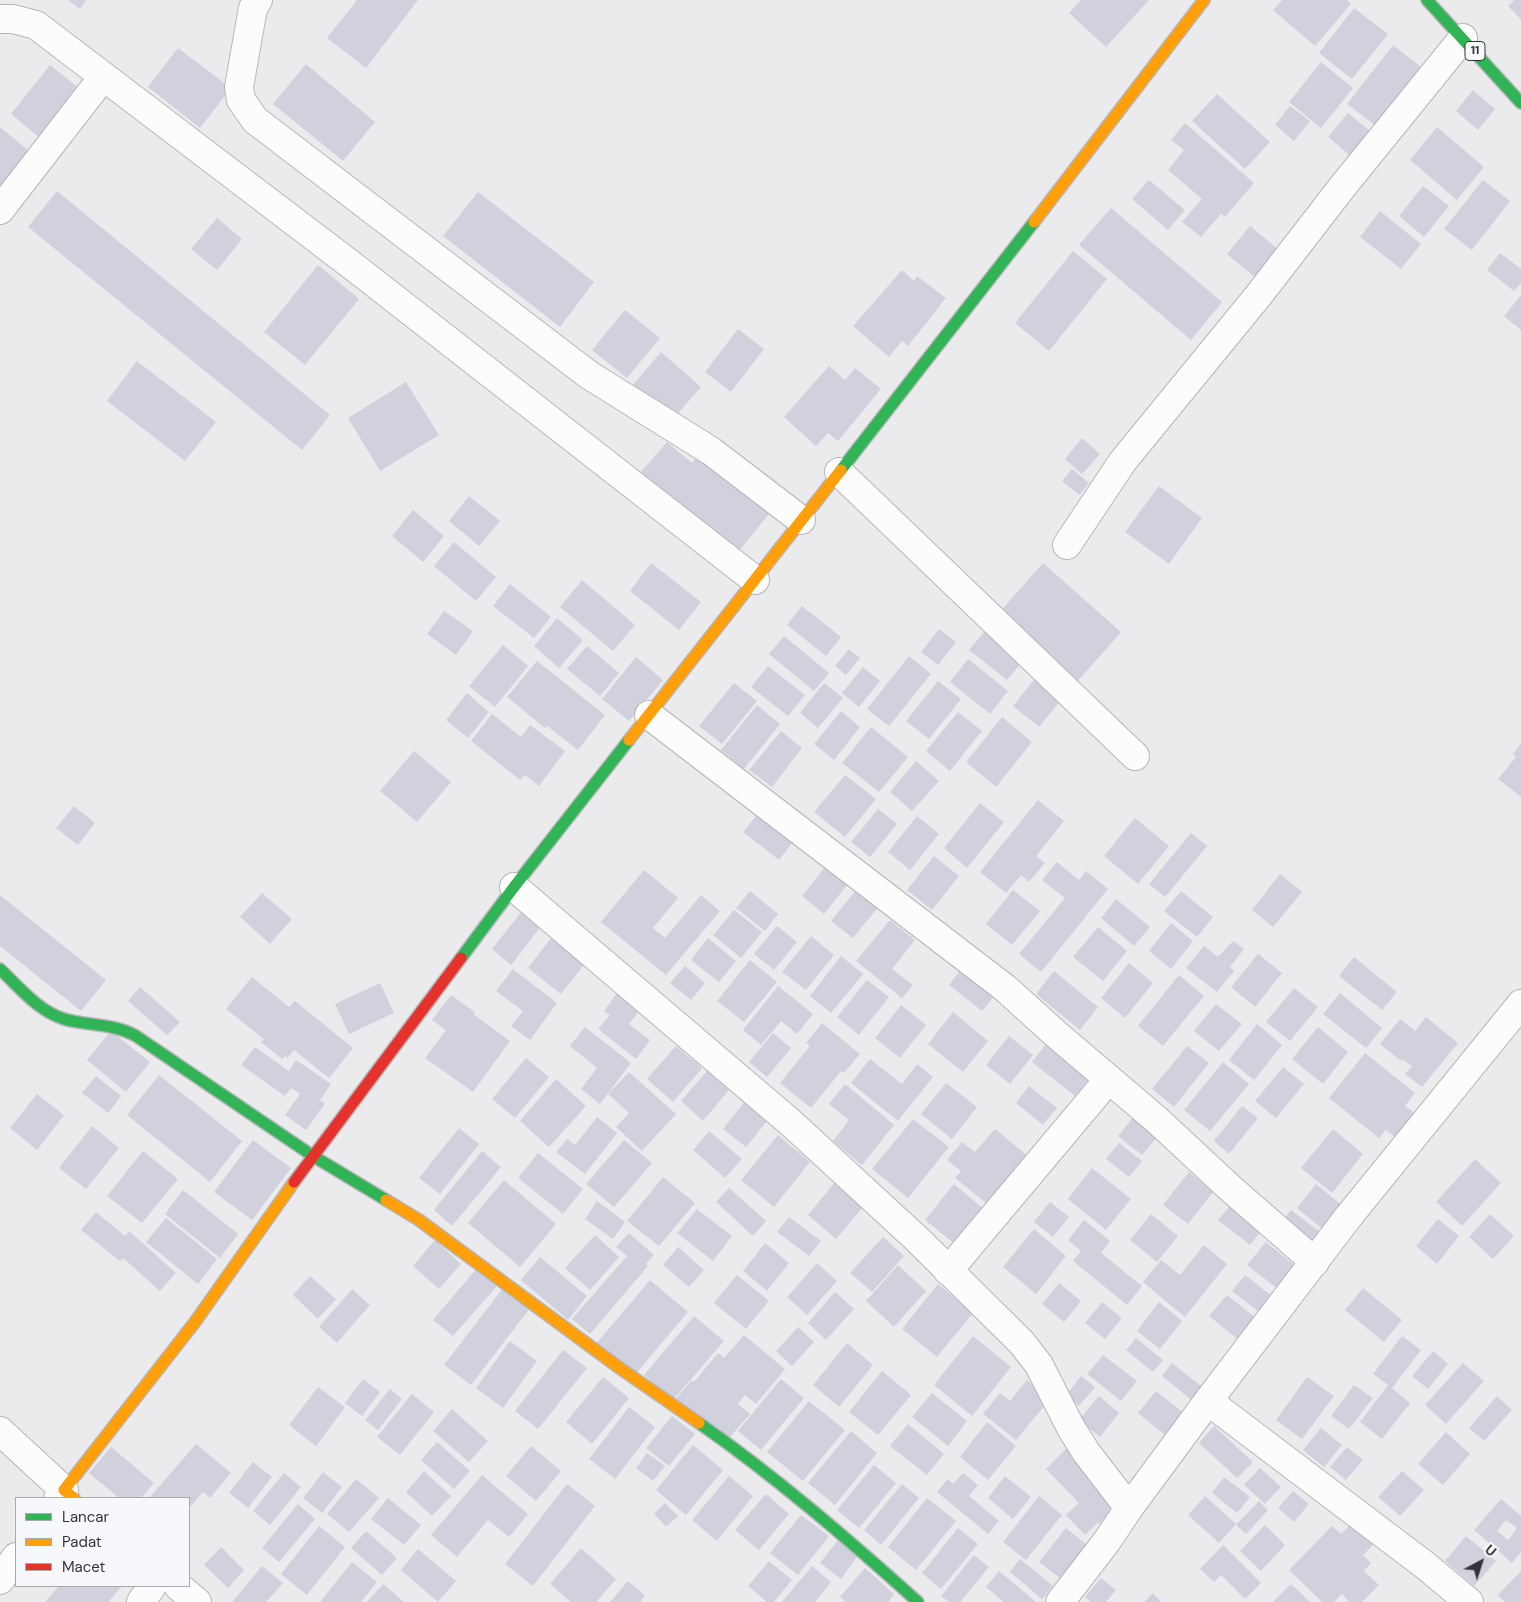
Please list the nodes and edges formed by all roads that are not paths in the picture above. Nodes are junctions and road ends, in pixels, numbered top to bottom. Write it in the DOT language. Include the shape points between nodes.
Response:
graph roads {
  1 [pos="258,0"];
  2 [pos="1204,0"];
  3 [pos="1427,0"];
  4 [pos="0,19"];
  5 [pos="1463,38"];
  6 [pos="104,77"];
  7 [pos="1521,103"];
  8 [pos="0,210"];
  9 [pos="839,472"];
  10 [pos="801,520"];
  11 [pos="1067,545"];
  12 [pos="754,580"];
  13 [pos="649,715"];
  14 [pos="1135,756"];
  15 [pos="514,887"];
  16 [pos="0,969"];
  17 [pos="1521,1004"];
  18 [pos="1110,1079"];
  19 [pos="313,1156"];
  20 [pos="1315,1262"];
  21 [pos="948,1270"];
  22 [pos="1208,1401"];
  23 [pos="0,1431"];
  24 [pos="65,1496"];
  25 [pos="1129,1508"];
  26 [pos="15,1558"];
  27 [pos="0,1580"];
  28 [pos="151,1587"];
  29 [pos="179,1587"];
  30 [pos="141,1602"];
  31 [pos="197,1602"];
  32 [pos="918,1602"];
  33 [pos="1060,1602"];
  34 [pos="1468,1602"];
  1 -- 10 [label="street" via="239,88 241,100 255,120 589,375 711,451"];
  2 -- 9 [label="main road"];
  3 -- 5 [label="main road, 11"];
  4 -- 6 [label="street" via="36,25"];
  5 -- 7 [label="main road, 11"];
  5 -- 11 [label="street" via="1123,461"];
  6 -- 8 [label="street"];
  6 -- 12 [label="street" via="346,261"];
  9 -- 10 [label="main road"];
  9 -- 14 [label="street"];
  10 -- 12 [label="main road"];
  12 -- 13 [label="main road"];
  13 -- 15 [label="main road"];
  13 -- 18 [label="street" via="1005,988"];
  15 -- 19 [label="main road"];
  15 -- 21 [label="street" via="791,1123"];
  16 -- 19 [label="main road" via="55,1016 130,1033"];
  17 -- 20 [label="street"];
  18 -- 20 [label="street"];
  18 -- 21 [label="street"];
  19 -- 24 [label="main road"];
  19 -- 32 [label="main road" via="419,1220 733,1447 841,1533"];
  20 -- 22 [label="street"];
  21 -- 25 [label="street" via="1022,1343 1038,1365 1086,1452"];
  22 -- 25 [label="street"];
  22 -- 34 [label="street" via="1426,1566"];
  23 -- 24 [label="street"];
  25 -- 33 [label="street"];
  26 -- 27 [label="street"];
  28 -- 30 [label="street"];
  29 -- 31 [label="street"];
}
